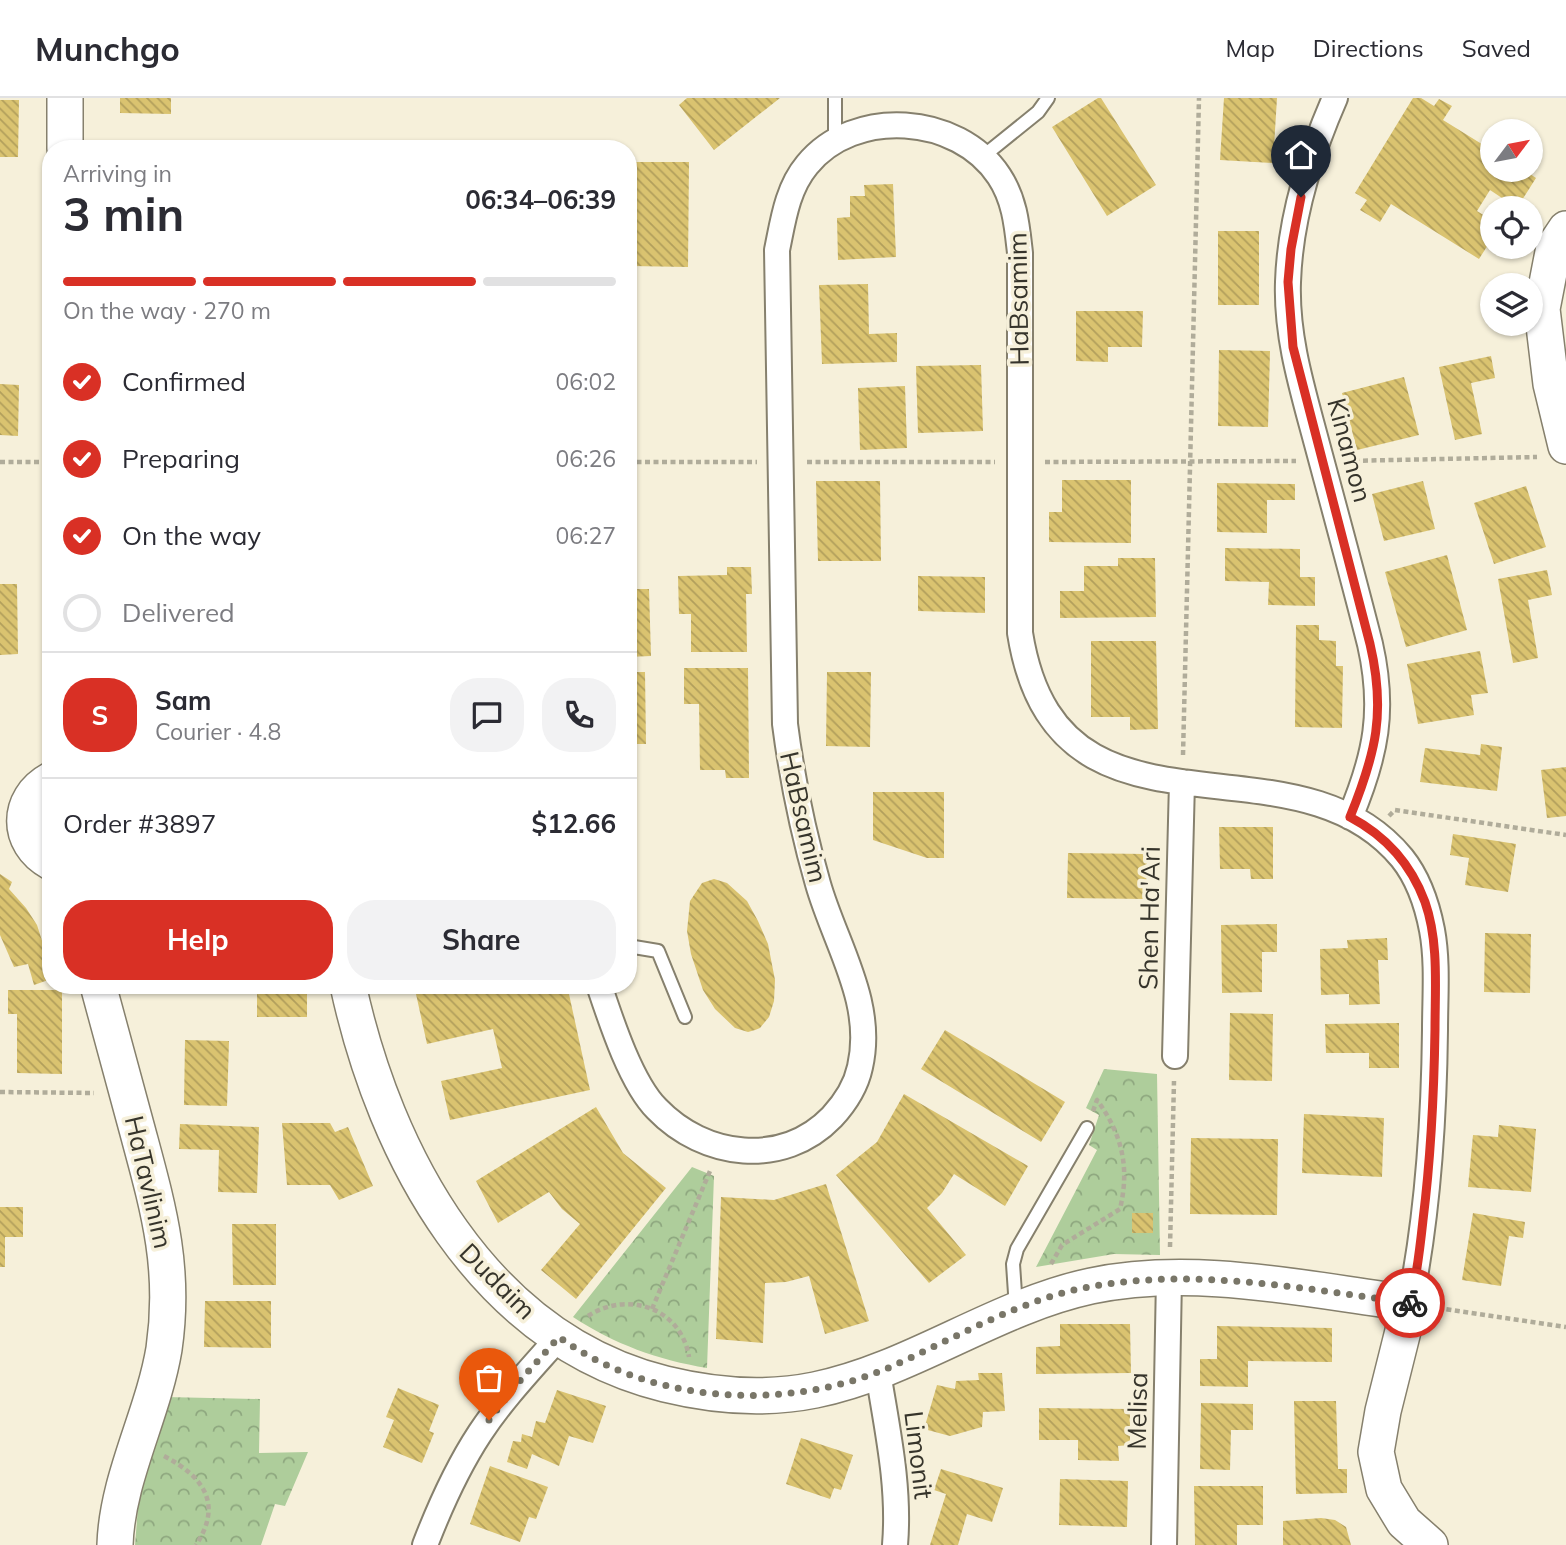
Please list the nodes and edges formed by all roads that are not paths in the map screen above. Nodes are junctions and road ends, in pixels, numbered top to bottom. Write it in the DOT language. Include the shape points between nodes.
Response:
graph roads {
  1 [pos="65,98"];
  2 [pos="835,98"];
  3 [pos="1048,98"];
  4 [pos="1335,98"];
  5 [pos="65,140"];
  6 [pos="835,141"];
  7 [pos="981,158"];
  8 [pos="1566,229"];
  9 [pos="1552,451"];
  10 [pos="1182,782"];
  11 [pos="42,786"];
  12 [pos="1350,817"];
  13 [pos="42,857"];
  14 [pos="637,948"];
  15 [pos="100,994"];
  16 [pos="350,994"];
  17 [pos="602,994"];
  18 [pos="685,1017"];
  19 [pos="1175,1056"];
  20 [pos="1087,1128"];
  21 [pos="1169,1278"];
  22 [pos="1410,1303"];
  23 [pos="1032,1304"];
  24 [pos="559,1337"];
  25 [pos="878,1372"];
  26 [pos="115,1545"];
  27 [pos="425,1545"];
  28 [pos="895,1545"];
  29 [pos="1164,1545"];
  30 [pos="1430,1545"];
  1 -- 5 [label="street"];
  2 -- 6 [label="lane"];
  3 -- 7 [label="lane" via="1038,112"];
  4 -- 12 [label="street, Kinamon" via="1305,180 1288,282 1293,347 1378,686 1376,740"];
  6 -- 7 [label="street, HaBsamim" via="869,127 905,125 940,132"];
  6 -- 17 [label="street, HaBsamim" via="807,165 786,202 777,250 783,706 802,822 819,888 852,975 863,1026 860,1068 845,1103 821,1129 790,1145 755,1152 719,1147 685,1134 655,1108 632,1071"];
  7 -- 10 [label="street, HaBsamim" via="999,175 1015,210 1020,253 1020,633 1033,686 1044,709 1068,736 1098,758 1150,777"];
  8 -- 9 [label="street" via="1554,247 1542,309 1551,384"];
  10 -- 12 [label="street, HaBsamim" via="1297,798"];
  10 -- 19 [label="street, Shen Ha'Ari"];
  11 -- 13 [label="street" via="27,804 24,825 27,838"];
  12 -- 22 [label="street, HaBsamim" via="1387,841 1403,859 1426,904 1432,932 1431,1141"];
  14 -- 18 [label="lane" via="658,951"];
  15 -- 26 [label="street, HaTavlinim" via="162,1222 169,1298 164,1349 123,1492"];
  16 -- 24 [label="street, Dudaim" via="384,1106 429,1199 487,1277"];
  20 -- 23 [label="lane" via="1017,1249 1013,1264"];
  21 -- 22 [label="street, Dudaim" via="1252,1283"];
  21 -- 23 [label="street, Dudaim" via="1090,1286"];
  21 -- 29 [label="street, Melisa"];
  22 -- 30 [label="street, HaBsamim" via="1376,1452 1384,1489 1404,1522"];
  23 -- 25 [label="street, Dudaim"];
  24 -- 25 [label="street, Dudaim" via="608,1365 691,1391 773,1395 812,1391"];
  24 -- 27 [label="street" via="480,1433 449,1487"];
  25 -- 28 [label="street, Limonit" via="895,1485"];
}
